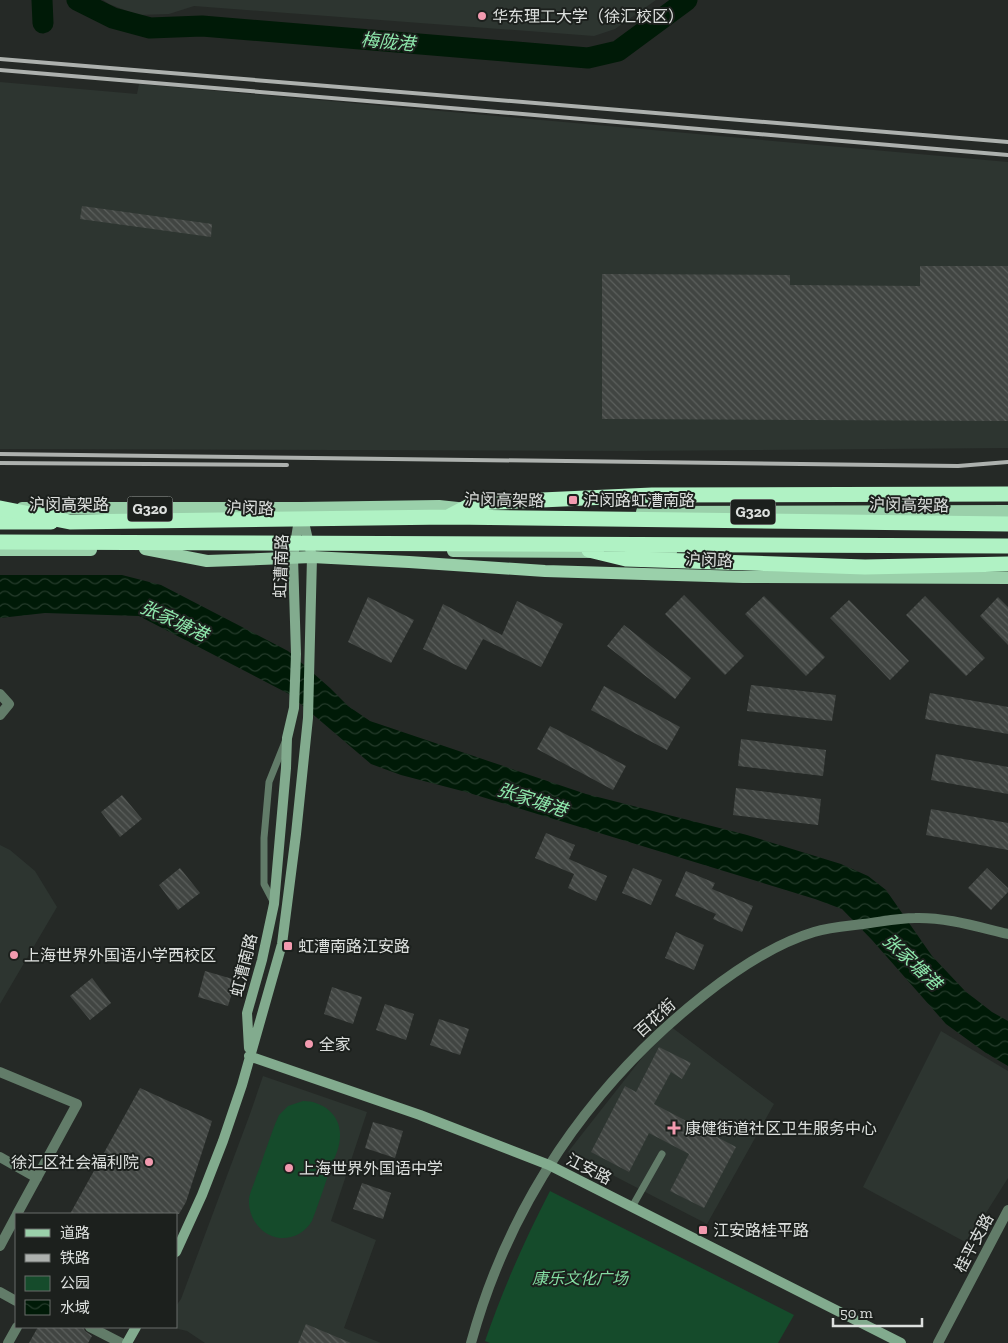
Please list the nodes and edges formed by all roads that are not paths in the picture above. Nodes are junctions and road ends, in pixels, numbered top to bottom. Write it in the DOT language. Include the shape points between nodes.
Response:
graph roads {
  1 [pos="1008,494"];
  2 [pos="0,508"];
  3 [pos="301,508"];
  4 [pos="498,511"];
  5 [pos="1008,511"];
  6 [pos="0,517"];
  7 [pos="449,517"];
  8 [pos="0,522"];
  9 [pos="70,522"];
  10 [pos="1008,524"];
  11 [pos="301,525"];
  12 [pos="0,542"];
  13 [pos="566,544"];
  14 [pos="1008,548"];
  15 [pos="0,550"];
  16 [pos="493,552"];
  17 [pos="293,553"];
  18 [pos="311,553"];
  19 [pos="540,553"];
  20 [pos="409,562"];
  21 [pos="1008,564"];
  22 [pos="600,573"];
  23 [pos="1008,578"];
  24 [pos="0,694"];
  25 [pos="0,715"];
  26 [pos="287,738"];
  27 [pos="274,904"];
  28 [pos="1008,934"];
  29 [pos="249,1056"];
  30 [pos="0,1072"];
  31 [pos="662,1154"];
  32 [pos="0,1157"];
  33 [pos="549,1165"];
  34 [pos="37,1178"];
  35 [pos="632,1207"];
  36 [pos="1008,1210"];
  37 [pos="18,1213"];
  38 [pos="15,1217"];
  39 [pos="4,1230"];
  40 [pos="0,1246"];
  41 [pos="178,1248"];
  42 [pos="0,1292"];
  43 [pos="15,1301"];
  44 [pos="16,1328"];
  45 [pos="92,1328"];
  46 [pos="135,1328"];
  47 [pos="6,1341"];
  48 [pos="121,1343"];
  49 [pos="127,1343"];
  50 [pos="471,1343"];
  51 [pos="901,1343"];
  52 [pos="938,1343"];
  1 -- 7 [label="highway, bridge" via="652,495 475,503"];
  2 -- 3 [label="main road, 沪闵路 / G320"];
  2 -- 9 [label="highway, bridge"];
  3 -- 4 [label="main road, 沪闵路 / G320" via="439,506"];
  3 -- 11 [label="main road, 虹漕南路"];
  4 -- 5 [label="main road, 沪闵路 / G320"];
  4 -- 11 [label="main road, 沪闵路" via="440,520"];
  6 -- 11 [label="main road, 沪闵路"];
  7 -- 9 [label="highway, 沪闵高架路, bridge"];
  7 -- 10 [label="highway, 沪闵高架路, bridge"];
  8 -- 9 [label="highway, 沪闵高架路, bridge"];
  11 -- 17 [label="main road, 虹漕南路"];
  11 -- 18 [label="main road, 虹漕南路"];
  12 -- 13 [label="highway, bridge"];
  13 -- 14 [label="highway, bridge"];
  13 -- 21 [label="highway, bridge" via="626,559 865,567"];
  14 -- 19 [label="main road, 沪闵路"];
  15 -- 17 [label="main road, 沪闵路" via="145,549 207,561"];
  16 -- 18 [label="main road, 沪闵路"];
  16 -- 19 [label="main road, 沪闵路"];
  16 -- 20 [label="main road, 沪闵路"];
  17 -- 18 [label="main road, 沪闵路"];
  17 -- 26 [label="main road, 虹漕南路" via="296,654 294,708"];
  18 -- 20 [label="main road, 沪闵路"];
  18 -- 29 [label="main road, 虹漕南路" via="308,718 295,843 282,944"];
  19 -- 22 [label="main road"];
  20 -- 22 [label="main road, 沪闵路"];
  22 -- 23 [label="main road, 沪闵路"];
  24 -- 25 [label="street" via="9,704"];
  26 -- 27 [label="main road, 虹漕南路"];
  26 -- 27 [label="lane" via="269,782 264,838 264,884"];
  27 -- 29 [label="main road, 虹漕南路" via="247,1013"];
  28 -- 33 [label="street, 百花街" via="955,922 914,918 816,931 770,951 742,967 652,1040 590,1109"];
  29 -- 33 [label="main road, 江安路"];
  29 -- 41 [label="main road, 虹漕南路" via="223,1141"];
  30 -- 34 [label="street" via="78,1104"];
  31 -- 35 [label="lane"];
  32 -- 34 [label="street"];
  33 -- 35 [label="main road, 江安路"];
  33 -- 50 [label="street, 百花街" via="496,1265"];
  34 -- 37 [label="street"];
  35 -- 51 [label="main road, 江安路"];
  36 -- 52 [label="street, 桂平支路"];
  38 -- 39 [label="street"];
  39 -- 40 [label="street"];
  42 -- 43 [label="street"];
  44 -- 47 [label="street"];
  45 -- 48 [label="street"];
  46 -- 49 [label="main road"];
}
